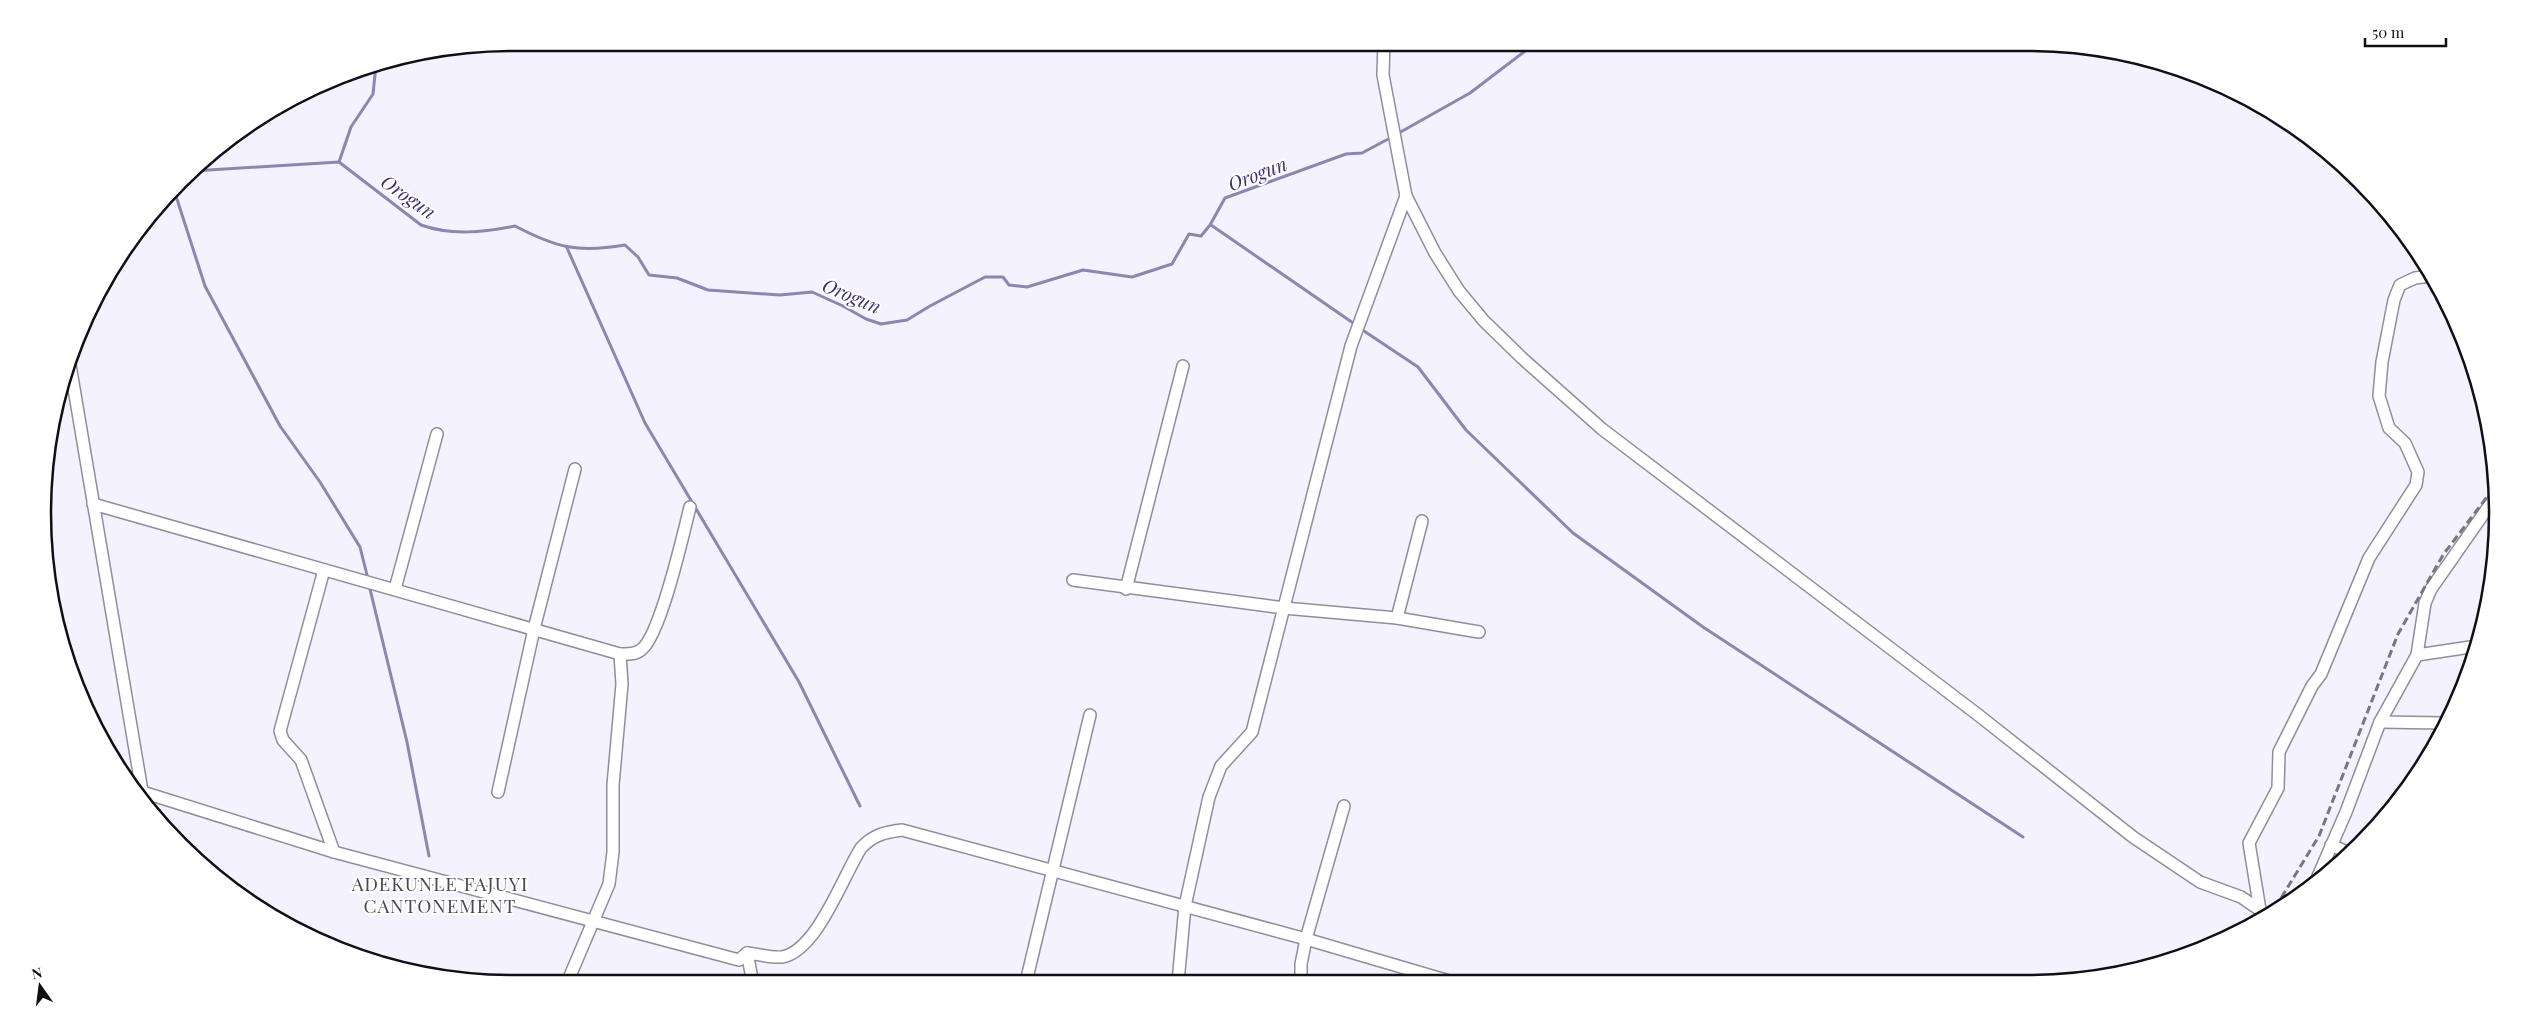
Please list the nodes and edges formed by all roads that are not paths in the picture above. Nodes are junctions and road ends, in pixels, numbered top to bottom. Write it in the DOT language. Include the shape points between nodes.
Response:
graph roads {
  1 [pos="1384,51"];
  2 [pos="1406,196"];
  3 [pos="2424,277"];
  4 [pos="1183,366"];
  5 [pos="72,377"];
  6 [pos="437,434"];
  7 [pos="575,469"];
  8 [pos="93,504"];
  9 [pos="690,507"];
  10 [pos="2489,509"];
  11 [pos="1422,521"];
  12 [pos="324,570"];
  13 [pos="1073,580"];
  14 [pos="395,589"];
  15 [pos="1126,589"];
  16 [pos="1284,608"];
  17 [pos="1397,618"];
  18 [pos="534,630"];
  19 [pos="1480,632"];
  20 [pos="2468,647"];
  21 [pos="620,654"];
  22 [pos="2417,655"];
  23 [pos="1090,715"];
  24 [pos="2380,722"];
  25 [pos="2438,723"];
  26 [pos="140,784"];
  27 [pos="498,792"];
  28 [pos="148,795"];
  29 [pos="1344,806"];
  30 [pos="2331,846"];
  31 [pos="2342,850"];
  32 [pos="334,852"];
  33 [pos="2322,868"];
  34 [pos="1051,870"];
  35 [pos="1185,906"];
  36 [pos="594,922"];
  37 [pos="1306,939"];
  38 [pos="747,953"];
  39 [pos="571,975"];
  40 [pos="751,975"];
  41 [pos="1028,975"];
  42 [pos="1179,975"];
  43 [pos="1301,975"];
  44 [pos="1428,975"];
  1 -- 2 [label="street" via="1383,74"];
  2 -- 3 [label="street" via="1435,253 1459,291 1484,321 1602,429 1970,708 2133,838 2200,882 2240,897 2260,910 2249,843 2278,788 2278,752 2321,674 2368,558 2416,485 2418,472 2405,444 2388,428 2380,388 2394,300 2400,285"];
  2 -- 16 [label="street" via="1351,346"];
  4 -- 15 [label="street"];
  5 -- 8 [label="street"];
  6 -- 14 [label="street"];
  7 -- 18 [label="street"];
  8 -- 12 [label="street"];
  8 -- 26 [label="street"];
  9 -- 21 [label="street" via="661,610 650,636 642,649"];
  10 -- 22 [label="street" via="2430,589"];
  11 -- 17 [label="street"];
  12 -- 14 [label="street"];
  12 -- 32 [label="street" via="280,731 283,740 301,760"];
  13 -- 15 [label="street"];
  14 -- 18 [label="street"];
  15 -- 16 [label="street"];
  16 -- 17 [label="street"];
  16 -- 35 [label="street" via="1252,732 1222,766 1209,797"];
  17 -- 19 [label="street"];
  18 -- 21 [label="street"];
  18 -- 27 [label="street"];
  20 -- 22 [label="street"];
  21 -- 36 [label="street" via="622,684 613,785 613,852 609,884"];
  22 -- 24 [label="street"];
  23 -- 34 [label="street"];
  24 -- 25 [label="street"];
  24 -- 30 [label="street"];
  28 -- 32 [label="street"];
  29 -- 37 [label="street"];
  30 -- 31 [label="street"];
  30 -- 33 [label="street"];
  32 -- 36 [label="street"];
  34 -- 35 [label="street"];
  34 -- 38 [label="street" via="902,830 883,832 869,839 861,848 816,930 797,950 782,956"];
  34 -- 41 [label="street"];
  35 -- 37 [label="street"];
  35 -- 42 [label="street"];
  36 -- 38 [label="street" via="739,960"];
  36 -- 39 [label="street"];
  37 -- 43 [label="street"];
  37 -- 44 [label="street"];
  38 -- 40 [label="street"];
}
